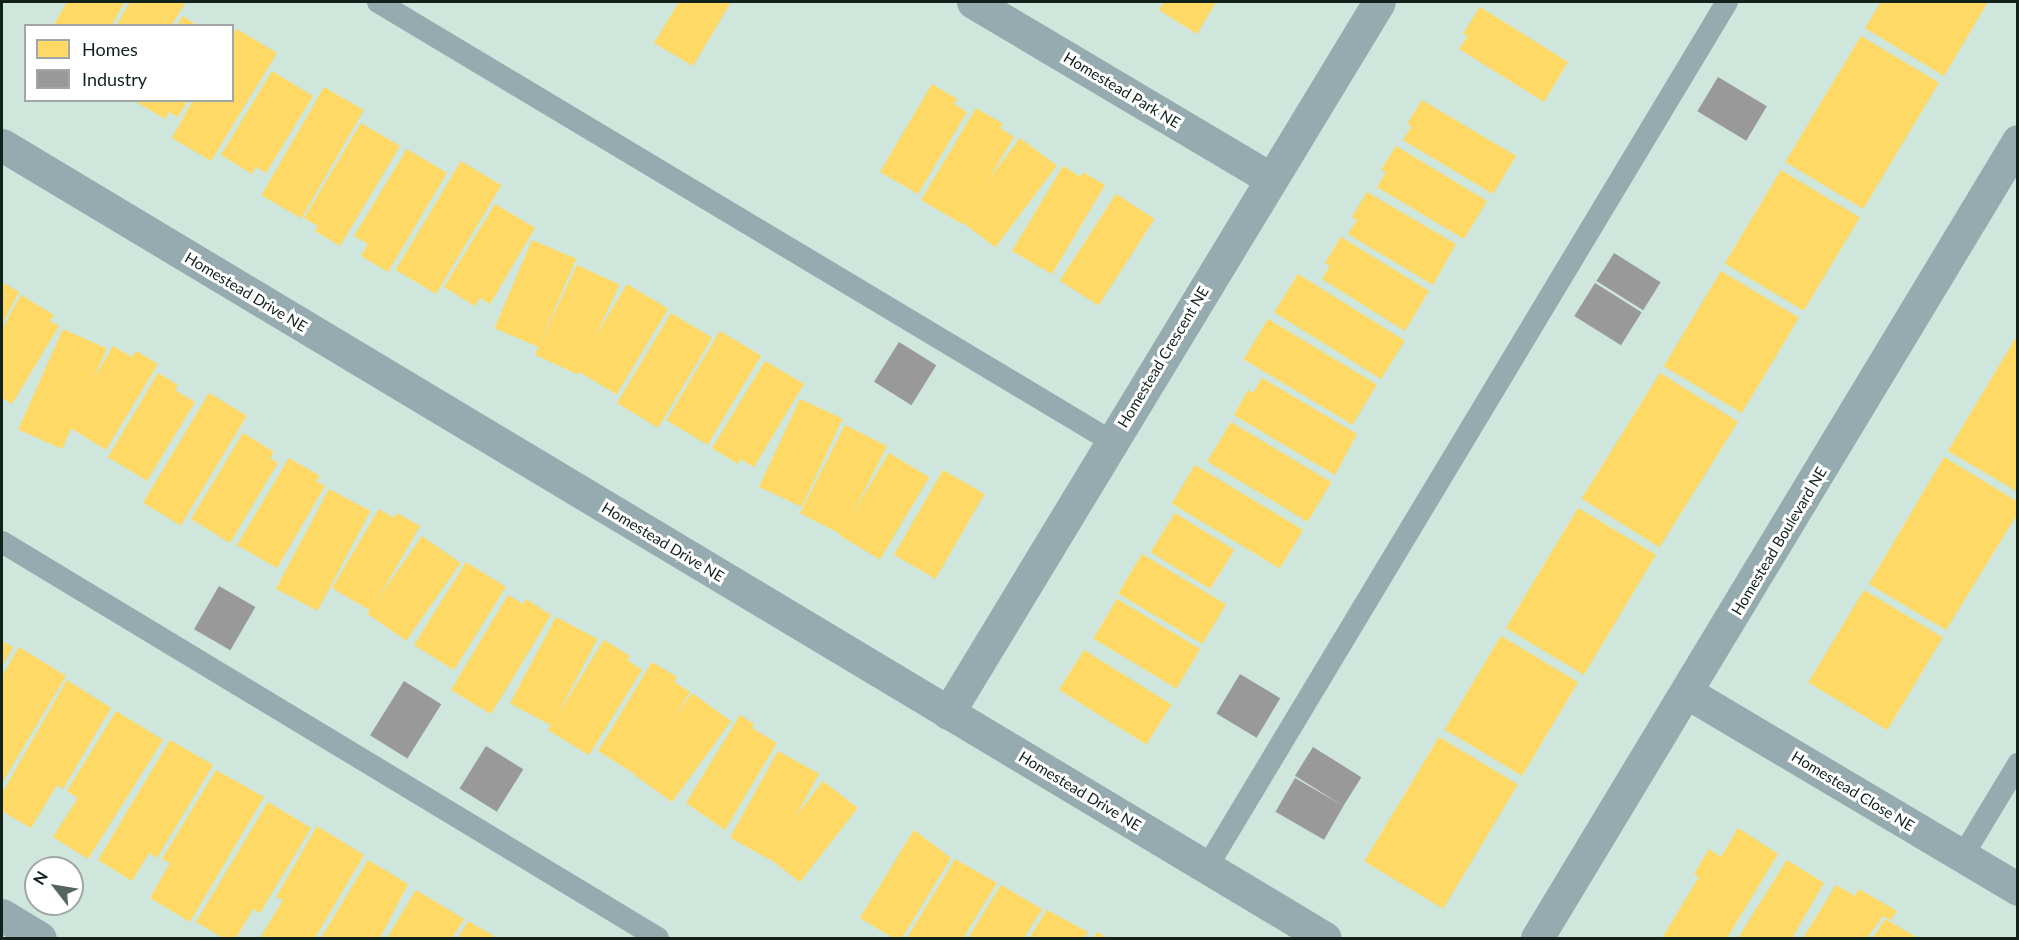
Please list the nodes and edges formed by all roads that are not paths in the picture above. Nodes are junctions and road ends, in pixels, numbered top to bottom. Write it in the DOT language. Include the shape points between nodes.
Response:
graph roads {
  1 [pos="378,2"];
  2 [pos="973,2"];
  3 [pos="1379,2"];
  4 [pos="1727,2"];
  5 [pos="2018,141"];
  6 [pos="2,145"];
  7 [pos="1271,179"];
  8 [pos="1111,441"];
  9 [pos="2,542"];
  10 [pos="1688,693"];
  11 [pos="948,712"];
  12 [pos="2018,764"];
  13 [pos="1962,857"];
  14 [pos="1207,867"];
  15 [pos="2018,889"];
  16 [pos="2,915"];
  17 [pos="40,939"];
  18 [pos="658,939"];
  19 [pos="1325,939"];
  20 [pos="1538,939"];
  1 -- 8 [label="lane"];
  2 -- 7 [label="street, Homestead Park NE"];
  3 -- 7 [label="street, Homestead Crescent NE"];
  4 -- 14 [label="lane"];
  5 -- 10 [label="street, Homestead Boulevard NE"];
  6 -- 11 [label="street, Homestead Drive NE"];
  7 -- 8 [label="street, Homestead Crescent NE"];
  8 -- 11 [label="street, Homestead Crescent NE"];
  9 -- 18 [label="lane"];
  10 -- 13 [label="street, Homestead Close NE"];
  10 -- 20 [label="street, Homestead Boulevard NE"];
  11 -- 14 [label="street, Homestead Drive NE"];
  12 -- 13 [label="lane"];
  13 -- 15 [label="street, Homestead Close NE"];
  14 -- 19 [label="street, Homestead Drive NE"];
  16 -- 17 [label="street"];
}
